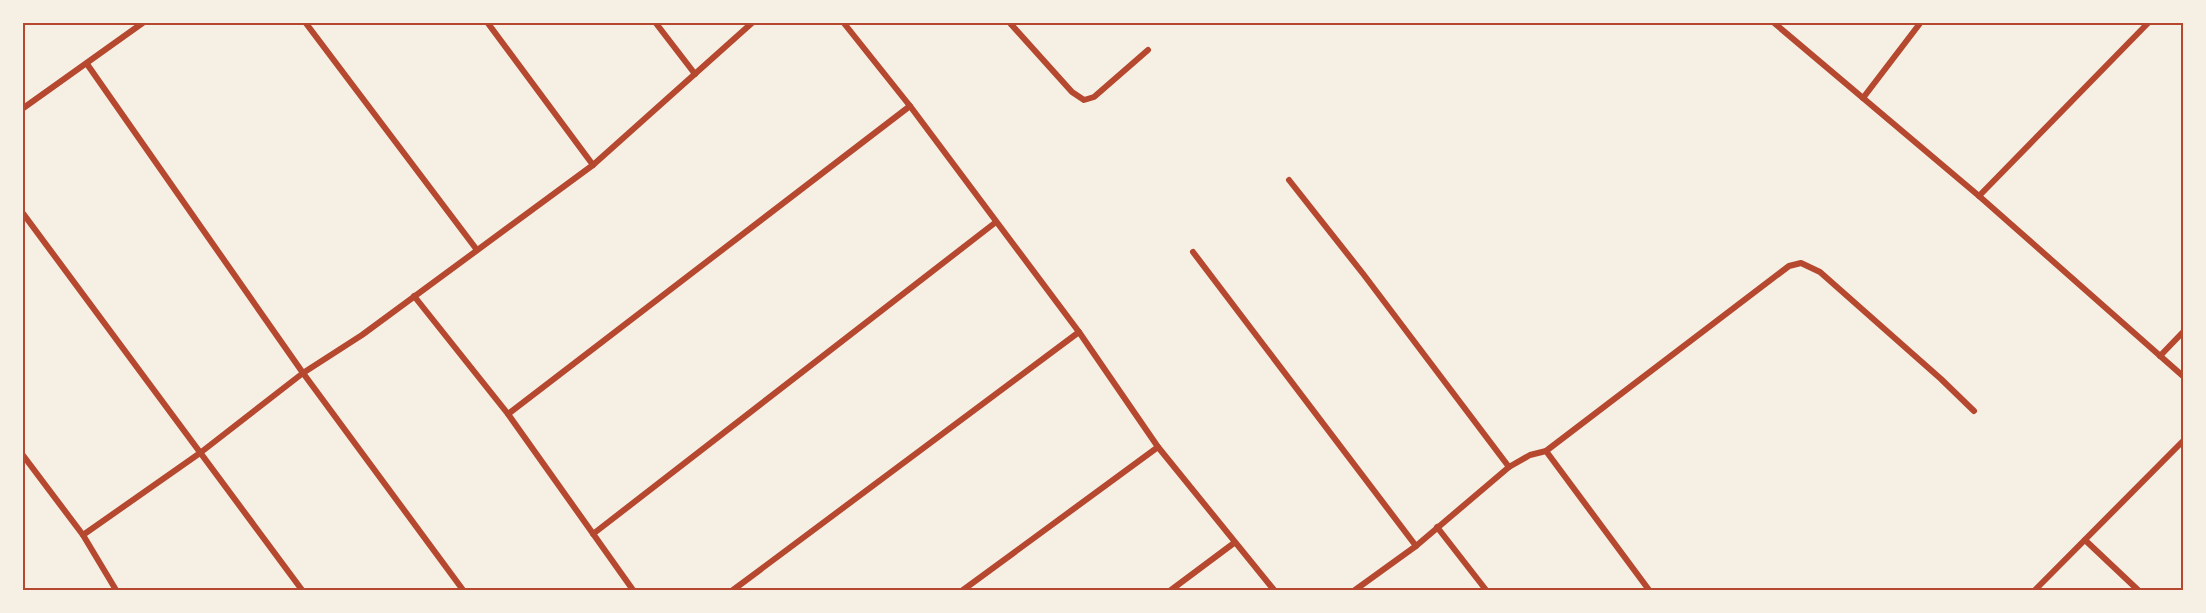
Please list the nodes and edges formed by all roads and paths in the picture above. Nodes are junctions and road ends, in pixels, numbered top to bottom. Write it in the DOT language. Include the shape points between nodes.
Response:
graph roads {
  1 [pos="144,22"];
  2 [pos="305,22"];
  3 [pos="487,22"];
  4 [pos="655,22"];
  5 [pos="753,22"];
  6 [pos="843,22"];
  7 [pos="1009,22"];
  8 [pos="1773,22"];
  9 [pos="1921,22"];
  10 [pos="2149,22"];
  11 [pos="1148,50"];
  12 [pos="87,64"];
  13 [pos="695,74"];
  14 [pos="1863,98"];
  15 [pos="910,106"];
  16 [pos="22,110"];
  17 [pos="593,165"];
  18 [pos="1289,180"];
  19 [pos="1979,196"];
  20 [pos="22,212"];
  21 [pos="996,222"];
  22 [pos="477,250"];
  23 [pos="1193,252"];
  24 [pos="414,296"];
  25 [pos="2184,331"];
  26 [pos="1078,332"];
  27 [pos="2160,356"];
  28 [pos="303,373"];
  29 [pos="2184,377"];
  30 [pos="1974,411"];
  31 [pos="508,414"];
  32 [pos="2184,440"];
  33 [pos="1158,447"];
  34 [pos="1546,452"];
  35 [pos="200,453"];
  36 [pos="22,454"];
  37 [pos="1509,467"];
  38 [pos="1437,527"];
  39 [pos="593,534"];
  40 [pos="83,535"];
  41 [pos="2085,540"];
  42 [pos="1234,543"];
  43 [pos="1416,546"];
  44 [pos="116,590"];
  45 [pos="302,591"];
  46 [pos="463,591"];
  47 [pos="633,591"];
  48 [pos="733,591"];
  49 [pos="963,591"];
  50 [pos="1171,591"];
  51 [pos="1274,591"];
  52 [pos="1355,591"];
  53 [pos="1486,591"];
  54 [pos="1649,591"];
  55 [pos="2035,591"];
  56 [pos="2138,591"];
  1 -- 12 [label="street"];
  2 -- 22 [label="street"];
  3 -- 17 [label="street"];
  4 -- 13 [label="street"];
  5 -- 13 [label="street"];
  6 -- 15 [label="street"];
  7 -- 11 [label="street" via="1072,92 1084,100 1094,97"];
  8 -- 14 [label="street"];
  9 -- 14 [label="street"];
  10 -- 19 [label="street"];
  12 -- 16 [label="street"];
  12 -- 28 [label="street"];
  13 -- 17 [label="street"];
  14 -- 19 [label="street"];
  15 -- 21 [label="street"];
  15 -- 31 [label="street"];
  17 -- 22 [label="street"];
  18 -- 37 [label="street"];
  19 -- 27 [label="street"];
  20 -- 35 [label="street"];
  21 -- 26 [label="street"];
  21 -- 39 [label="street"];
  22 -- 24 [label="street"];
  23 -- 43 [label="street"];
  24 -- 28 [label="street"];
  24 -- 31 [label="street"];
  25 -- 27 [label="street"];
  26 -- 33 [label="street"];
  26 -- 48 [label="street"];
  27 -- 29 [label="street"];
  28 -- 35 [label="street"];
  28 -- 46 [label="street"];
  30 -- 34 [label="street" via="1820,272 1801,263 1789,266"];
  31 -- 39 [label="street"];
  32 -- 41 [label="street"];
  33 -- 42 [label="street"];
  33 -- 49 [label="street"];
  34 -- 37 [label="street" via="1530,455"];
  34 -- 54 [label="street"];
  35 -- 40 [label="street"];
  35 -- 45 [label="street"];
  36 -- 40 [label="street"];
  37 -- 38 [label="street"];
  38 -- 43 [label="street"];
  38 -- 53 [label="street"];
  39 -- 47 [label="street"];
  40 -- 44 [label="street"];
  41 -- 55 [label="street"];
  41 -- 56 [label="street"];
  42 -- 50 [label="street"];
  42 -- 51 [label="street"];
  43 -- 52 [label="street"];
}
